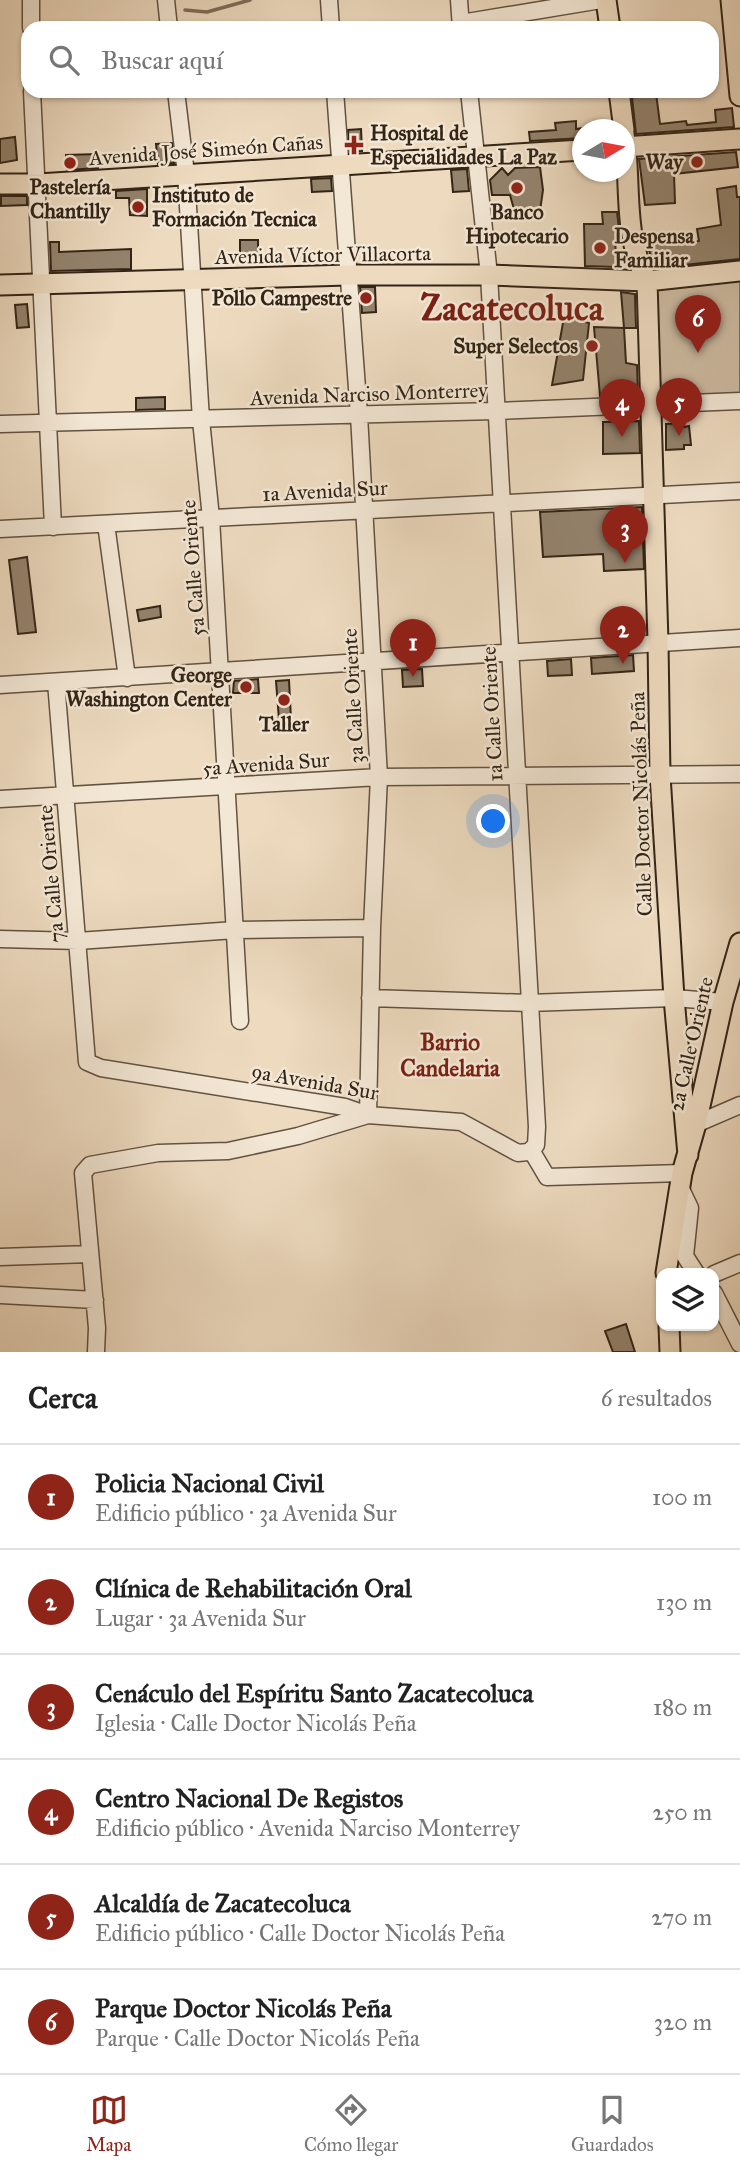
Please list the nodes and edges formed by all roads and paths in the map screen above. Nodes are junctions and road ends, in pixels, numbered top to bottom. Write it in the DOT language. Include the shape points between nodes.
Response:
graph roads {
  1 [pos="31,0"];
  2 [pos="166,0"];
  3 [pos="329,0"];
  4 [pos="459,0"];
  5 [pos="604,0"];
  6 [pos="731,0"];
  7 [pos="31,21"];
  8 [pos="168,21"];
  9 [pos="330,21"];
  10 [pos="461,21"];
  11 [pos="484,21"];
  12 [pos="608,21"];
  13 [pos="740,96"];
  14 [pos="32,98"];
  15 [pos="177,98"];
  16 [pos="336,98"];
  17 [pos="470,98"];
  18 [pos="620,98"];
  19 [pos="622,119"];
  20 [pos="635,139"];
  21 [pos="740,139"];
  22 [pos="572,151"];
  23 [pos="477,158"];
  24 [pos="341,165"];
  25 [pos="186,174"];
  26 [pos="628,182"];
  27 [pos="0,184"];
  28 [pos="38,184"];
  29 [pos="740,271"];
  30 [pos="348,275"];
  31 [pos="489,275"];
  32 [pos="192,280"];
  33 [pos="647,281"];
  34 [pos="41,284"];
  35 [pos="0,285"];
  36 [pos="740,401"];
  37 [pos="651,406"];
  38 [pos="495,411"];
  39 [pos="359,415"];
  40 [pos="201,420"];
  41 [pos="0,424"];
  42 [pos="48,424"];
  43 [pos="740,491"];
  44 [pos="653,497"];
  45 [pos="500,503"];
  46 [pos="363,510"];
  47 [pos="211,518"];
  48 [pos="106,524"];
  49 [pos="53,527"];
  50 [pos="0,529"];
  51 [pos="740,638"];
  52 [pos="659,642"];
  53 [pos="510,653"];
  54 [pos="372,661"];
  55 [pos="221,672"];
  56 [pos="127,678"];
  57 [pos="56,682"];
  58 [pos="0,685"];
  59 [pos="740,774"];
  60 [pos="660,775"];
  61 [pos="517,776"];
  62 [pos="379,778"];
  63 [pos="228,788"];
  64 [pos="65,796"];
  65 [pos="0,799"];
  66 [pos="372,928"];
  67 [pos="235,930"];
  68 [pos="0,940"];
  69 [pos="78,941"];
  70 [pos="740,943"];
  71 [pos="370,998"];
  72 [pos="674,998"];
  73 [pos="723,1002"];
  74 [pos="528,1003"];
  75 [pos="240,1021"];
  76 [pos="88,1062"];
  77 [pos="740,1105"];
  78 [pos="368,1115"];
  79 [pos="696,1124"];
  80 [pos="531,1150"];
  81 [pos="683,1172"];
  82 [pos="90,1254"];
  83 [pos="0,1257"];
  84 [pos="740,1263"];
  85 [pos="667,1268"];
  86 [pos="693,1268"];
  87 [pos="719,1272"];
  88 [pos="0,1295"];
  89 [pos="95,1300"];
  90 [pos="719,1303"];
  91 [pos="740,1344"];
  92 [pos="96,1352"];
  1 -- 7 [label="street"];
  2 -- 8 [label="street"];
  3 -- 9 [label="street"];
  4 -- 10 [label="street"];
  5 -- 11 [label="street"];
  5 -- 12 [label="main road"];
  6 -- 13 [label="main road"];
  14 -- 28 [label="street"];
  15 -- 25 [label="street, 5a Calle Oriente"];
  16 -- 24 [label="street, 3a Calle Oriente"];
  17 -- 23 [label="street, 1a Calle Oriente"];
  18 -- 19 [label="main road"];
  20 -- 21 [label="main road"];
  22 -- 23 [label="main road, Avenida José Simeón Cañas"];
  23 -- 24 [label="main road, Avenida José Simeón Cañas"];
  23 -- 31 [label="street, 1a Calle Oriente"];
  24 -- 25 [label="main road, Avenida José Simeón Cañas"];
  24 -- 30 [label="street, 3a Calle Oriente"];
  25 -- 28 [label="main road, Avenida José Simeón Cañas"];
  25 -- 32 [label="street, 5a Calle Oriente"];
  26 -- 33 [label="main road" via="631,236"];
  27 -- 28 [label="main road, Avenida José Simeón Cañas"];
  28 -- 34 [label="street"];
  29 -- 33 [label="main road, Avenida Víctor Villacorta"];
  30 -- 31 [label="main road, Avenida Víctor Villacorta"];
  30 -- 32 [label="main road, Avenida Víctor Villacorta"];
  30 -- 39 [label="street, 3a Calle Oriente"];
  31 -- 33 [label="main road, Avenida Víctor Villacorta"];
  31 -- 38 [label="street, 1a Calle Oriente"];
  32 -- 34 [label="main road, Avenida Víctor Villacorta"];
  32 -- 40 [label="street, 5a Calle Oriente"];
  33 -- 37 [label="main road, Calle Doctor Nicolás Peña"];
  34 -- 35 [label="main road, Avenida Víctor Villacorta"];
  34 -- 42 [label="street"];
  36 -- 37 [label="street, Avenida Narciso Monterrey"];
  37 -- 38 [label="street, Avenida Narciso Monterrey"];
  37 -- 44 [label="main road, Calle Doctor Nicolás Peña"];
  38 -- 39 [label="street, Avenida Narciso Monterrey"];
  38 -- 45 [label="street, 1a Calle Oriente"];
  39 -- 40 [label="street, Avenida Narciso Monterrey"];
  39 -- 46 [label="street, 3a Calle Oriente"];
  40 -- 42 [label="street, Avenida Narciso Monterrey"];
  40 -- 47 [label="street, 5a Calle Oriente"];
  41 -- 42 [label="street, Avenida Narciso Monterrey"];
  42 -- 49 [label="street"];
  43 -- 44 [label="street, 1a Avenida Sur"];
  44 -- 45 [label="street, 1a Avenida Sur"];
  44 -- 52 [label="main road, Calle Doctor Nicolás Peña"];
  45 -- 46 [label="street, 1a Avenida Sur"];
  45 -- 53 [label="street, 1a Calle Oriente"];
  46 -- 47 [label="street, 1a Avenida Sur"];
  46 -- 54 [label="street, 3a Calle Oriente"];
  47 -- 48 [label="street, 1a Avenida Sur"];
  47 -- 55 [label="street, 5a Calle Oriente"];
  48 -- 49 [label="street, 1a Avenida Sur"];
  48 -- 56 [label="street"];
  49 -- 50 [label="street, 1a Avenida Sur"];
  51 -- 52 [label="street"];
  52 -- 53 [label="street"];
  52 -- 60 [label="main road, Calle Doctor Nicolás Peña"];
  53 -- 54 [label="street"];
  53 -- 61 [label="street, 1a Calle Oriente"];
  54 -- 55 [label="street"];
  54 -- 62 [label="street, 3a Calle Oriente"];
  55 -- 56 [label="street"];
  55 -- 63 [label="street, 5a Calle Oriente"];
  56 -- 57 [label="street"];
  57 -- 58 [label="street"];
  57 -- 64 [label="street, 7a Calle Oriente"];
  59 -- 60 [label="street, 5a Avenida Sur"];
  60 -- 61 [label="street, 5a Avenida Sur"];
  60 -- 72 [label="main road, Calle Doctor Nicolás Peña"];
  61 -- 62 [label="street, 5a Avenida Sur"];
  61 -- 74 [label="street, 1a Calle Oriente"];
  62 -- 63 [label="street, 5a Avenida Sur"];
  62 -- 66 [label="street, 3a Calle Oriente"];
  63 -- 64 [label="street, 5a Avenida Sur"];
  63 -- 67 [label="street, 5a Calle Oriente"];
  64 -- 65 [label="street, 5a Avenida Sur"];
  64 -- 69 [label="street, 7a Calle Oriente"];
  66 -- 67 [label="street"];
  66 -- 71 [label="street, 3a Calle Oriente"];
  67 -- 69 [label="street"];
  67 -- 75 [label="street, 5a Calle Oriente"];
  68 -- 69 [label="street"];
  69 -- 76 [label="street, 7a Calle Oriente"];
  70 -- 73 [label="main road, 2a Calle Oriente"];
  71 -- 74 [label="street"];
  71 -- 78 [label="street, 3a Calle Oriente"];
  72 -- 73 [label="street"];
  72 -- 74 [label="street"];
  72 -- 81 [label="main road, Calle Doctor Nicolás Peña"];
  73 -- 79 [label="main road, 2a Calle Oriente"];
  74 -- 80 [label="street, 1a Calle Oriente" via="537,1127 536,1145"];
  76 -- 78 [label="street, 9a Avenida Sur" via="101,1068 345,1107"];
  77 -- 79 [label="street"];
  78 -- 80 [label="street, 9a Avenida Sur" via="461,1122 518,1153"];
  78 -- 82 [label="street" via="228,1151 158,1153 90,1165 83,1173"];
  79 -- 81 [label="main road, 2a Calle Oriente"];
  80 -- 81 [label="street" via="547,1177"];
  81 -- 85 [label="main road"];
  81 -- 86 [label="street" via="690,1208 685,1256"];
  82 -- 83 [label="street"];
  82 -- 89 [label="street"];
  84 -- 87 [label="street"];
  88 -- 89 [label="street"];
  89 -- 92 [label="street"];
  90 -- 91 [label="street"];
}
